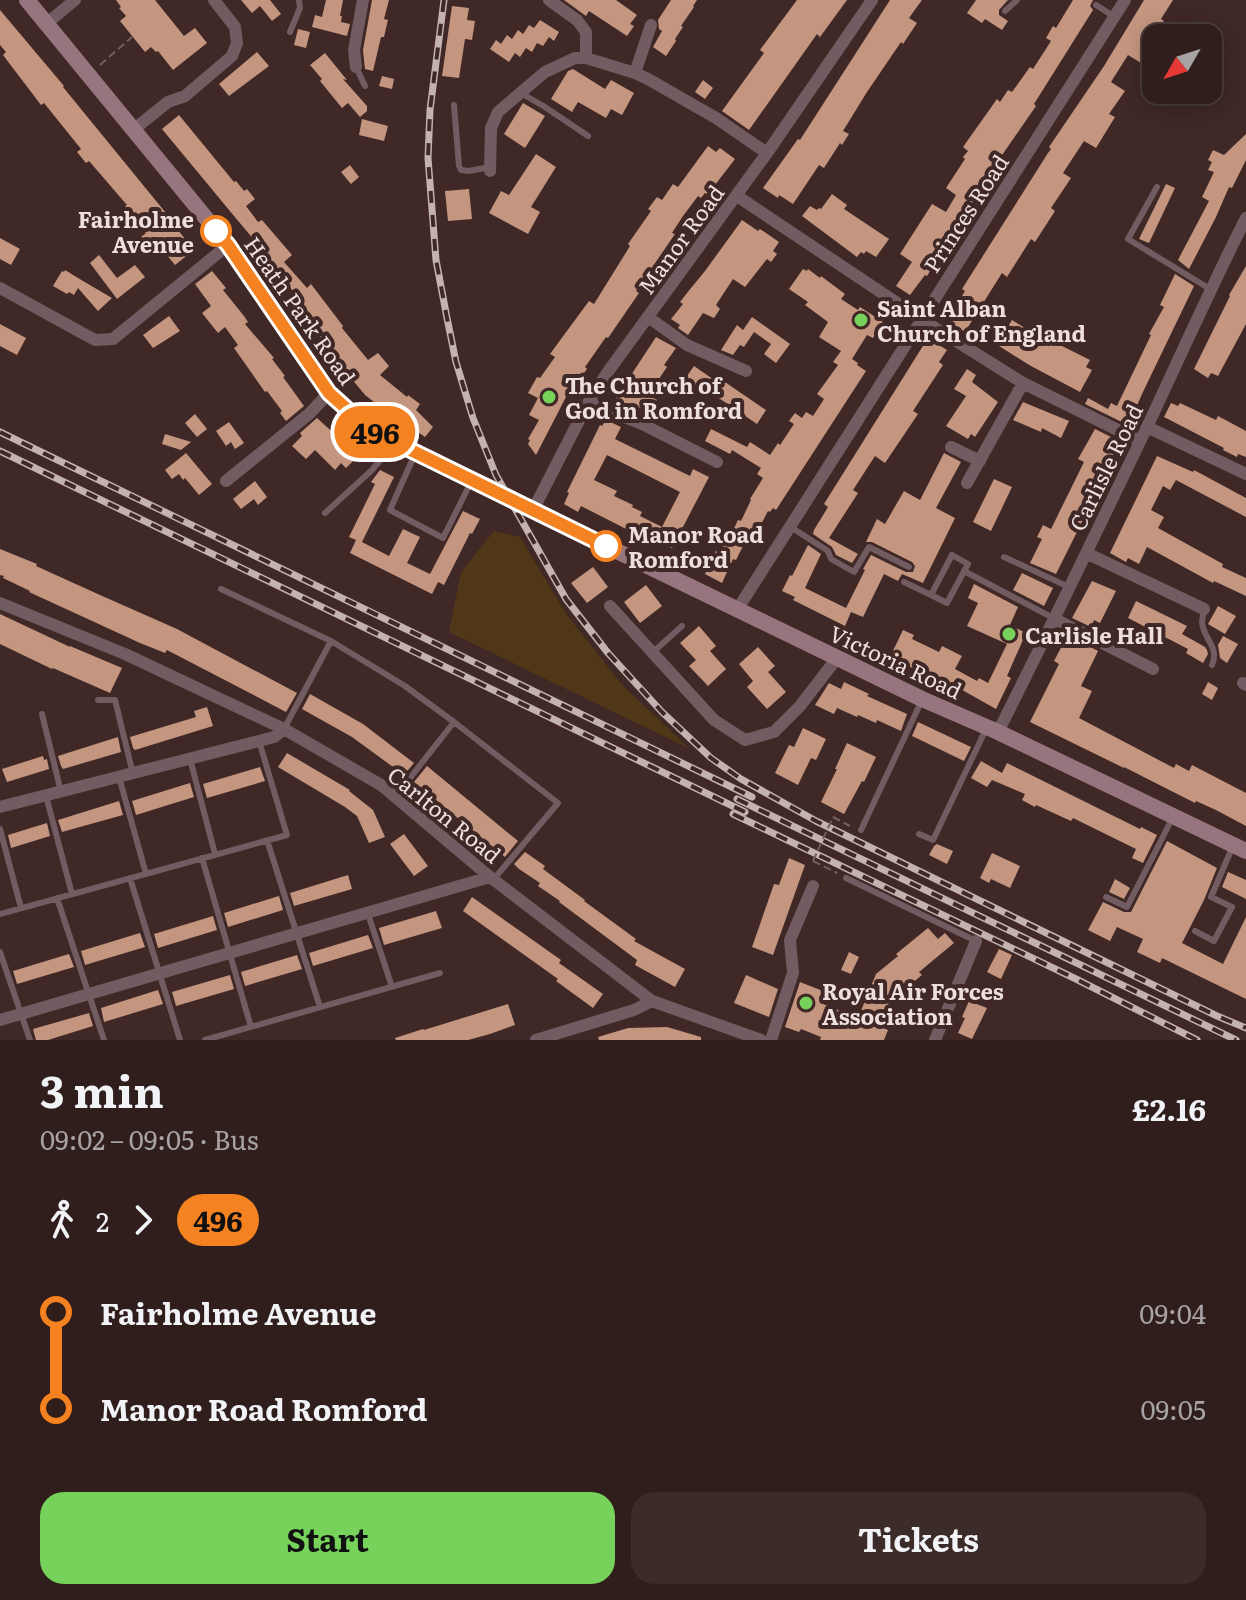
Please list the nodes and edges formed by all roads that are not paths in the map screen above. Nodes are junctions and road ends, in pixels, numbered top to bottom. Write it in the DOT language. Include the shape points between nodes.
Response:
graph roads {
  1 [pos="27,0"];
  2 [pos="75,0"];
  3 [pos="214,0"];
  4 [pos="299,0"];
  5 [pos="363,0"];
  6 [pos="549,0"];
  7 [pos="872,0"];
  8 [pos="1017,0"];
  9 [pos="1125,0"];
  10 [pos="1096,5"];
  11 [pos="1005,11"];
  12 [pos="1115,17"];
  13 [pos="46,24"];
  14 [pos="651,25"];
  15 [pos="290,32"];
  16 [pos="586,58"];
  17 [pos="356,67"];
  18 [pos="635,73"];
  19 [pos="365,86"];
  20 [pos="521,93"];
  21 [pos="454,105"];
  22 [pos="133,130"];
  23 [pos="588,136"];
  24 [pos="767,153"];
  25 [pos="490,169"];
  26 [pos="1157,187"];
  27 [pos="737,196"];
  28 [pos="1246,218"];
  29 [pos="228,245"];
  30 [pos="0,288"];
  31 [pos="1210,289"];
  32 [pos="648,317"];
  33 [pos="921,319"];
  34 [pos="746,371"];
  35 [pos="1023,383"];
  36 [pos="329,393"];
  37 [pos="588,403"];
  38 [pos="1147,427"];
  39 [pos="1140,441"];
  40 [pos="395,443"];
  41 [pos="951,447"];
  42 [pos="415,453"];
  43 [pos="980,461"];
  44 [pos="717,462"];
  45 [pos="1246,474"];
  46 [pos="226,481"];
  47 [pos="480,483"];
  48 [pos="967,483"];
  49 [pos="531,509"];
  50 [pos="325,513"];
  51 [pos="789,526"];
  52 [pos="1086,553"];
  53 [pos="1004,557"];
  54 [pos="909,567"];
  55 [pos="964,571"];
  56 [pos="904,582"];
  57 [pos="1069,587"];
  58 [pos="221,589"];
  59 [pos="931,595"];
  60 [pos="0,603"];
  61 [pos="610,606"];
  62 [pos="1204,609"];
  63 [pos="737,610"];
  64 [pos="1055,619"];
  65 [pos="682,626"];
  66 [pos="331,641"];
  67 [pos="652,653"];
  68 [pos="837,658"];
  69 [pos="1212,665"];
  70 [pos="1153,669"];
  71 [pos="922,699"];
  72 [pos="98,700"];
  73 [pos="42,714"];
  74 [pos="454,722"];
  75 [pos="284,729"];
  76 [pos="993,730"];
  77 [pos="259,741"];
  78 [pos="190,759"];
  79 [pos="133,774"];
  80 [pos="119,777"];
  81 [pos="61,792"];
  82 [pos="46,796"];
  83 [pos="395,797"];
  84 [pos="1,804"];
  85 [pos="1174,816"];
  86 [pos="0,829"];
  87 [pos="861,830"];
  88 [pos="919,834"];
  89 [pos="267,840"];
  90 [pos="1240,848"];
  91 [pos="215,854"];
  92 [pos="202,858"];
  93 [pos="146,874"];
  94 [pos="130,878"];
  95 [pos="846,878"];
  96 [pos="492,879"];
  97 [pos="813,886"];
  98 [pos="72,894"];
  99 [pos="1106,897"];
  100 [pos="57,898"];
  101 [pos="21,908"];
  102 [pos="367,913"];
  103 [pos="0,914"];
  104 [pos="1195,931"];
  105 [pos="297,934"];
  106 [pos="976,941"];
  107 [pos="0,952"];
  108 [pos="231,954"];
  109 [pos="440,973"];
  110 [pos="160,975"];
  111 [pos="392,987"];
  112 [pos="89,996"];
  113 [pos="652,1001"];
  114 [pos="320,1007"];
  115 [pos="22,1014"];
  116 [pos="0,1020"];
  117 [pos="251,1027"];
  118 [pos="30,1040"];
  119 [pos="104,1040"];
  120 [pos="180,1040"];
  121 [pos="205,1040"];
  122 [pos="536,1040"];
  123 [pos="761,1040"];
  124 [pos="771,1040"];
  125 [pos="935,1040"];
  1 -- 13 [label="street, Heath Park Road"];
  2 -- 13 [label="street"];
  3 -- 22 [label="street" via="235,27 232,56"];
  4 -- 15 [label="lane"];
  5 -- 17 [label="street"];
  6 -- 16 [label="street" via="586,32"];
  7 -- 24 [label="street, Manor Road"];
  8 -- 11 [label="lane"];
  9 -- 12 [label="street, Princes Road"];
  10 -- 12 [label="lane"];
  12 -- 33 [label="street, Princes Road"];
  13 -- 22 [label="street, Heath Park Road"];
  14 -- 18 [label="street"];
  16 -- 18 [label="street"];
  16 -- 20 [label="street" via="545,72"];
  17 -- 19 [label="lane"];
  18 -- 24 [label="street"];
  20 -- 23 [label="lane"];
  20 -- 25 [label="street" via="498,112 491,128"];
  21 -- 25 [label="lane" via="461,170"];
  22 -- 29 [label="street, Heath Park Road"];
  24 -- 27 [label="street, Manor Road"];
  26 -- 31 [label="lane" via="1128,239"];
  27 -- 32 [label="street, Manor Road"];
  27 -- 33 [label="street"];
  28 -- 31 [label="street, Carlisle Road"];
  29 -- 30 [label="street" via="113,339 95,340"];
  29 -- 36 [label="street, Heath Park Road"];
  31 -- 38 [label="street, Carlisle Road"];
  32 -- 34 [label="street" via="687,345"];
  32 -- 37 [label="street, Manor Road"];
  33 -- 35 [label="street"];
  33 -- 51 [label="street, Princes Road"];
  35 -- 39 [label="street"];
  35 -- 43 [label="street"];
  36 -- 40 [label="street, Heath Park Road" via="370,430"];
  36 -- 46 [label="street"];
  37 -- 44 [label="street"];
  37 -- 49 [label="street, Manor Road"];
  38 -- 39 [label="street, Carlisle Road"];
  38 -- 45 [label="street"];
  39 -- 52 [label="street, Carlisle Road"];
  40 -- 42 [label="street, Heath Park Road"];
  40 -- 50 [label="lane"];
  41 -- 43 [label="street"];
  42 -- 47 [label="street, Heath Park Road"];
  42 -- 47 [label="lane" via="390,510 443,538"];
  43 -- 48 [label="street"];
  47 -- 49 [label="street, Heath Park Road, bridge"];
  49 -- 63 [label="street, Victoria Road"];
  51 -- 54 [label="lane" via="854,572 869,547"];
  51 -- 63 [label="street, Princes Road"];
  52 -- 57 [label="street, Carlisle Road"];
  52 -- 62 [label="street"];
  53 -- 57 [label="lane"];
  55 -- 59 [label="lane" via="947,603"];
  55 -- 59 [label="lane" via="968,564 952,555"];
  55 -- 64 [label="lane"];
  56 -- 59 [label="lane"];
  57 -- 64 [label="street, Carlisle Road"];
  58 -- 66 [label="lane"];
  60 -- 75 [label="street, Carlton Road" via="125,654"];
  61 -- 67 [label="street"];
  62 -- 69 [label="lane" via="1205,633 1215,650"];
  63 -- 68 [label="street, Victoria Road"];
  64 -- 70 [label="street"];
  64 -- 76 [label="street, Carlisle Road"];
  65 -- 67 [label="lane"];
  66 -- 74 [label="lane"];
  66 -- 75 [label="lane"];
  67 -- 68 [label="street" via="714,720 745,740 774,732"];
  68 -- 71 [label="street, Victoria Road"];
  71 -- 76 [label="street, Victoria Road"];
  71 -- 87 [label="lane"];
  72 -- 79 [label="lane" via="115,700"];
  73 -- 81 [label="lane"];
  74 -- 83 [label="lane"];
  74 -- 96 [label="lane" via="558,803"];
  75 -- 77 [label="street"];
  75 -- 83 [label="street, Carlton Road"];
  76 -- 85 [label="street, Victoria Road"];
  76 -- 88 [label="lane" via="933,840"];
  77 -- 78 [label="street"];
  77 -- 89 [label="lane" via="287,835"];
  78 -- 79 [label="street"];
  78 -- 91 [label="lane"];
  79 -- 80 [label="street"];
  80 -- 81 [label="street"];
  80 -- 93 [label="lane"];
  81 -- 82 [label="street"];
  82 -- 84 [label="street"];
  82 -- 98 [label="lane"];
  83 -- 96 [label="street, Carlton Road"];
  85 -- 90 [label="street, Victoria Road"];
  85 -- 99 [label="lane" via="1127,907"];
  86 -- 101 [label="lane"];
  89 -- 91 [label="lane"];
  89 -- 105 [label="lane"];
  90 -- 104 [label="lane" via="1211,897 1232,907 1214,941"];
  91 -- 92 [label="lane"];
  92 -- 93 [label="lane"];
  92 -- 108 [label="lane"];
  93 -- 94 [label="lane"];
  94 -- 98 [label="lane"];
  94 -- 110 [label="lane"];
  95 -- 106 [label="lane"];
  96 -- 102 [label="street"];
  96 -- 113 [label="street, Carlton Road"];
  97 -- 124 [label="street" via="790,940 793,973"];
  98 -- 100 [label="lane"];
  100 -- 101 [label="lane"];
  100 -- 112 [label="lane"];
  101 -- 103 [label="lane"];
  102 -- 105 [label="street"];
  102 -- 111 [label="lane"];
  105 -- 108 [label="street"];
  105 -- 114 [label="lane"];
  106 -- 125 [label="street"];
  107 -- 115 [label="lane"];
  108 -- 110 [label="street"];
  108 -- 117 [label="lane"];
  109 -- 111 [label="lane"];
  110 -- 112 [label="street"];
  110 -- 120 [label="lane"];
  111 -- 114 [label="lane"];
  112 -- 115 [label="street"];
  112 -- 119 [label="lane"];
  113 -- 122 [label="street"];
  113 -- 123 [label="street, Carlton Road"];
  114 -- 117 [label="lane"];
  115 -- 116 [label="street"];
  115 -- 118 [label="lane"];
  117 -- 121 [label="lane"];
}
